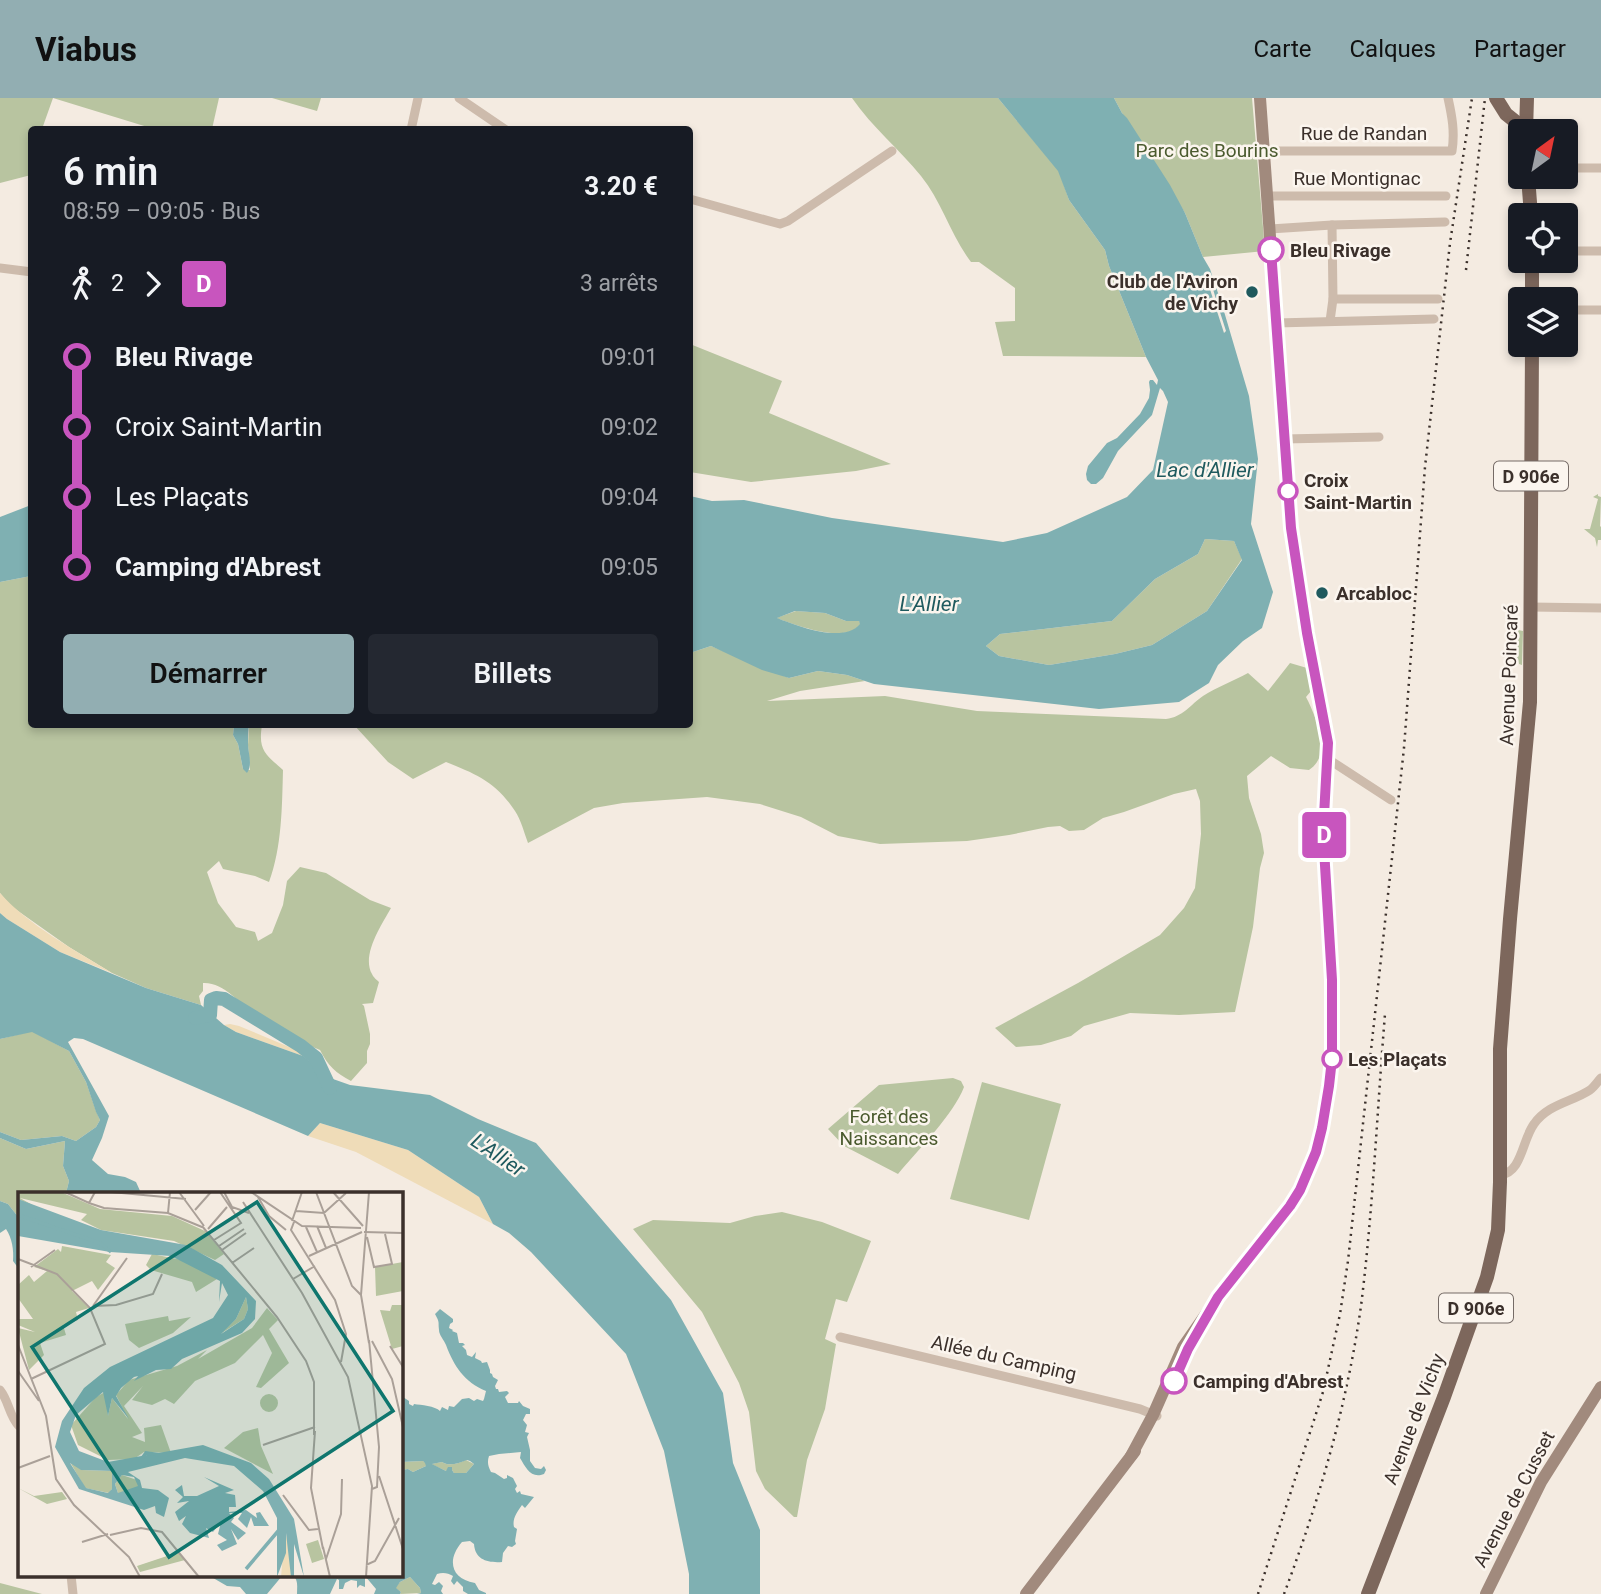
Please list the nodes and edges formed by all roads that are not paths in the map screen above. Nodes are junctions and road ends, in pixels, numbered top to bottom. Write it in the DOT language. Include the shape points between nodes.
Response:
graph roads {
  1 [pos="418,98"];
  2 [pos="459,98"];
  3 [pos="1260,98"];
  4 [pos="1448,98"];
  5 [pos="1496,98"];
  6 [pos="1530,119"];
  7 [pos="412,126"];
  8 [pos="500,126"];
  9 [pos="892,150"];
  10 [pos="1264,151"];
  11 [pos="1578,168"];
  12 [pos="1601,168"];
  13 [pos="1267,196"];
  14 [pos="1446,196"];
  15 [pos="693,200"];
  16 [pos="1445,222"];
  17 [pos="1332,225"];
  18 [pos="1269,229"];
  19 [pos="1578,251"];
  20 [pos="1601,251"];
  21 [pos="0,268"];
  22 [pos="28,272"];
  23 [pos="1333,299"];
  24 [pos="1438,299"];
  25 [pos="1578,310"];
  26 [pos="1601,310"];
  27 [pos="1434,319"];
  28 [pos="1330,321"];
  29 [pos="1276,323"];
  30 [pos="1532,357"];
  31 [pos="1379,437"];
  32 [pos="1284,439"];
  33 [pos="1531,607"];
  34 [pos="1601,608"];
  35 [pos="1328,760"];
  36 [pos="1391,800"];
  37 [pos="1503,1005"];
  38 [pos="1601,1078"];
  39 [pos="1500,1175"];
  40 [pos="840,1337"];
  41 [pos="1601,1387"];
  42 [pos="0,1390"];
  43 [pos="1156,1416"];
  44 [pos="18,1425"];
  45 [pos="71,1576"];
  46 [pos="73,1594"];
  47 [pos="1026,1594"];
  48 [pos="1368,1594"];
  49 [pos="1486,1594"];
  1 -- 7 [label="street"];
  2 -- 8 [label="street"];
  3 -- 10 [label="street"];
  4 -- 10 [label="street, Rue de Randan" via="1452,151"];
  5 -- 6 [label="main road"];
  5 -- 6 [label="main road" via="1506,114"];
  9 -- 15 [label="street" via="780,224"];
  10 -- 13 [label="street"];
  11 -- 12 [label="street"];
  13 -- 14 [label="street, Rue Montignac"];
  13 -- 18 [label="street"];
  16 -- 17 [label="street"];
  17 -- 18 [label="street"];
  17 -- 23 [label="street"];
  18 -- 29 [label="street"];
  19 -- 20 [label="street"];
  21 -- 22 [label="street"];
  23 -- 24 [label="street"];
  23 -- 28 [label="street"];
  25 -- 26 [label="street"];
  27 -- 28 [label="street"];
  28 -- 29 [label="street"];
  29 -- 32 [label="street"];
  30 -- 33 [label="main road, Avenue Poincaré / D 906e"];
  31 -- 32 [label="street"];
  32 -- 35 [label="street" via="1297,574"];
  33 -- 34 [label="street"];
  33 -- 37 [label="main road, Avenue Poincaré / D 906e" via="1529,725"];
  35 -- 36 [label="street"];
  35 -- 43 [label="street" via="1324,827 1332,1044 1322,1128 1309,1170 1290,1206 1183,1347"];
  37 -- 39 [label="main road, Avenue de Vichy / D 906e"];
  38 -- 39 [label="street" via="1590,1090 1536,1121 1518,1162"];
  39 -- 48 [label="main road, Avenue de Vichy / D 906e" via="1498,1230 1487,1277"];
  40 -- 43 [label="street, Allée du Camping"];
  41 -- 49 [label="street, Avenue de Cusset" via="1541,1482"];
  42 -- 44 [label="street"];
  43 -- 47 [label="street"];
  45 -- 46 [label="street"];
}
